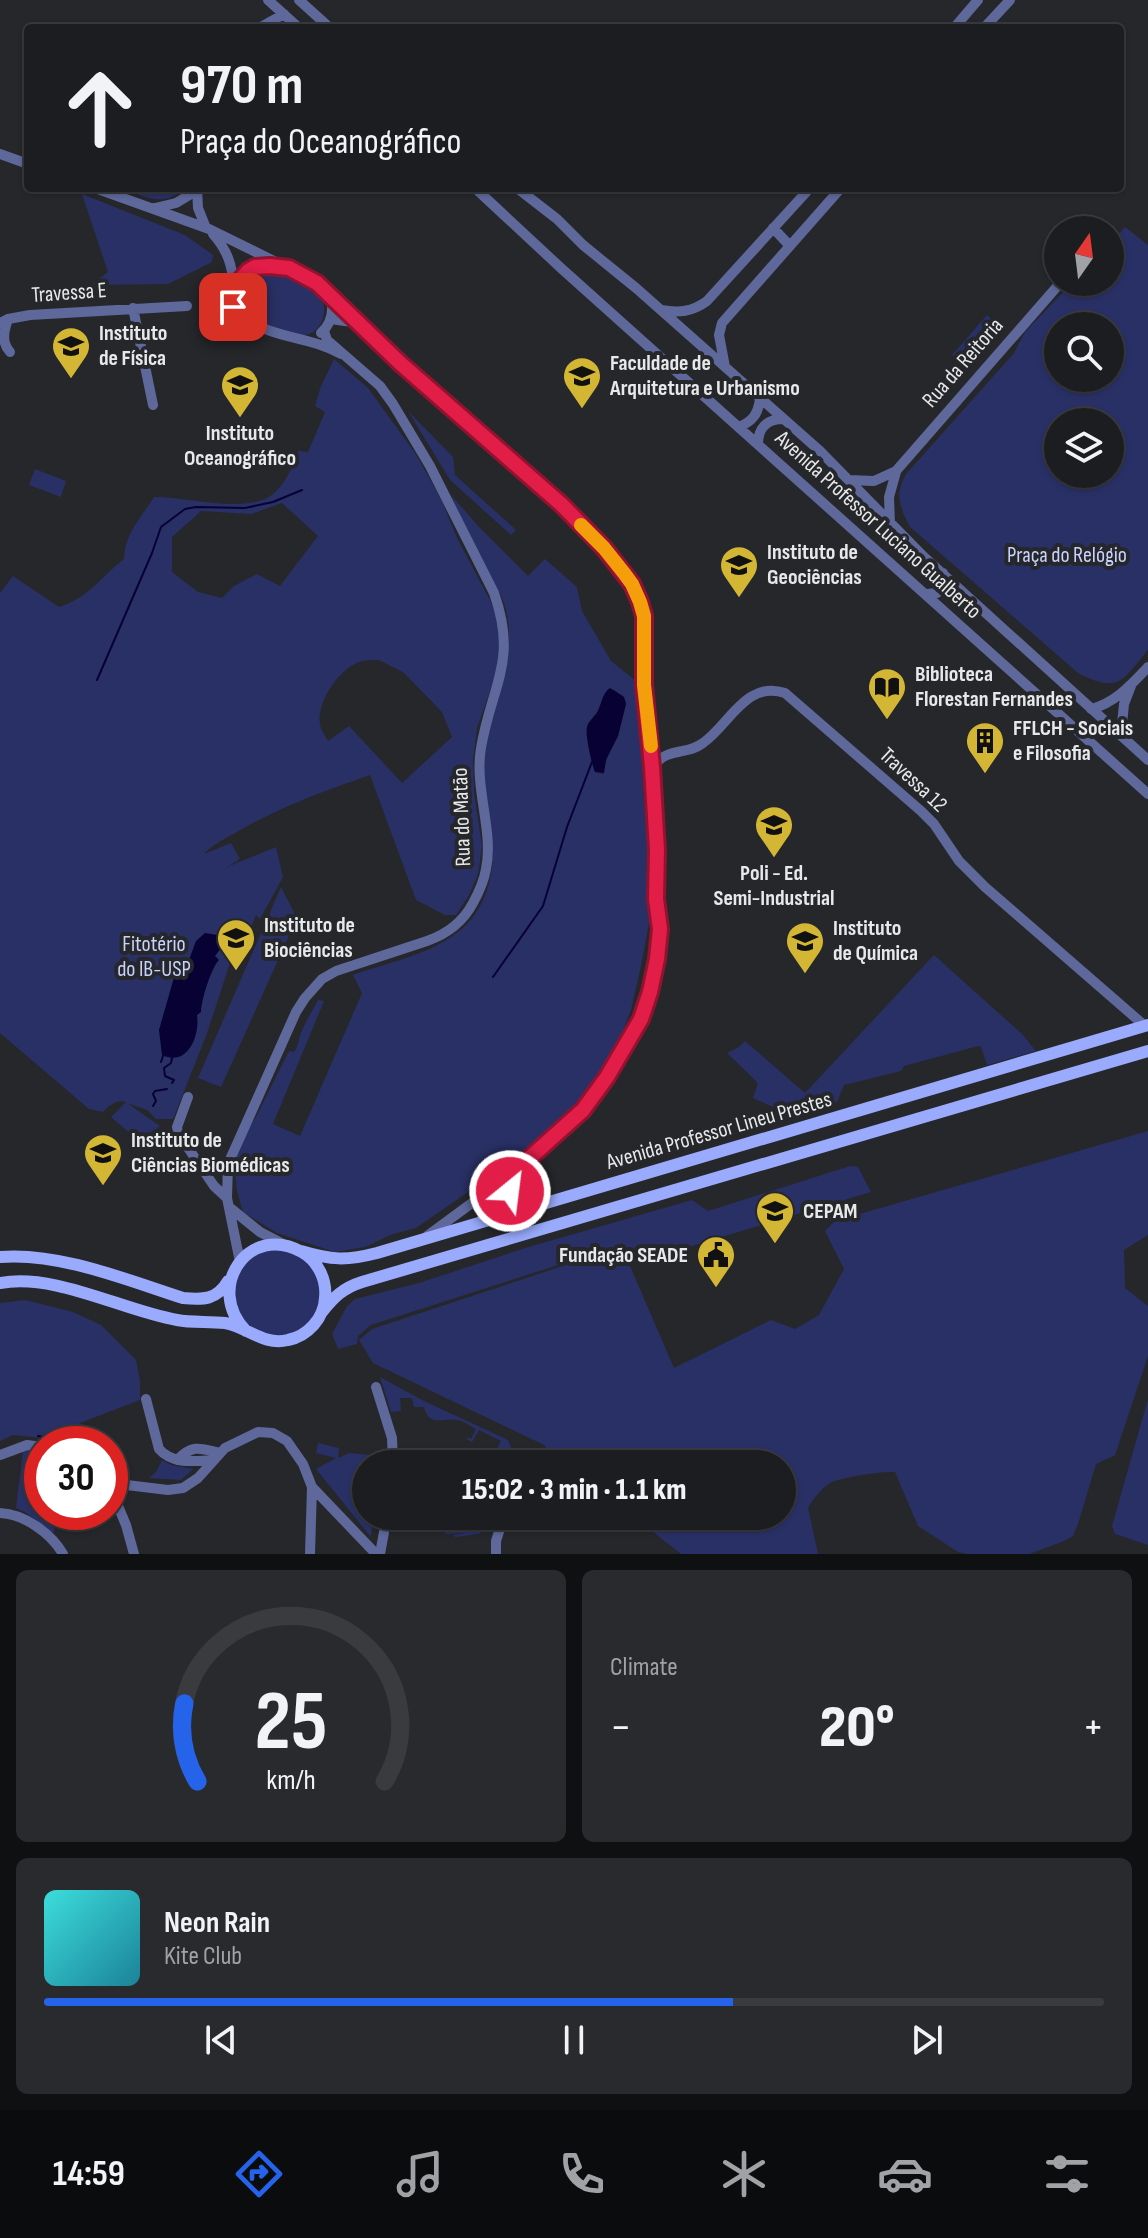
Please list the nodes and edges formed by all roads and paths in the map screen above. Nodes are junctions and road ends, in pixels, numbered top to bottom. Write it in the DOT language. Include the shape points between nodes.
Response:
graph roads {
  1 [pos="268,0"];
  2 [pos="299,0"];
  3 [pos="978,0"];
  4 [pos="1010,0"];
  5 [pos="284,14"];
  6 [pos="266,24"];
  7 [pos="295,24"];
  8 [pos="326,24"];
  9 [pos="957,24"];
  10 [pos="988,24"];
  11 [pos="0,154"];
  12 [pos="24,163"];
  13 [pos="106,192"];
  14 [pos="193,192"];
  15 [pos="196,192"];
  16 [pos="479,192"];
  17 [pos="522,192"];
  18 [pos="806,192"];
  19 [pos="837,192"];
  20 [pos="153,209"];
  21 [pos="773,228"];
  22 [pos="208,229"];
  23 [pos="790,246"];
  24 [pos="289,268"];
  25 [pos="234,287"];
  26 [pos="330,295"];
  27 [pos="1049,296"];
  28 [pos="187,306"];
  29 [pos="133,308"];
  30 [pos="661,310"];
  31 [pos="331,319"];
  32 [pos="4,321"];
  33 [pos="359,323"];
  34 [pos="324,331"];
  35 [pos="311,341"];
  36 [pos="10,352"];
  37 [pos="341,354"];
  38 [pos="725,369"];
  39 [pos="760,399"];
  40 [pos="153,405"];
  41 [pos="783,419"];
  42 [pos="739,427"];
  43 [pos="758,444"];
  44 [pos="896,471"];
  45 [pos="849,480"];
  46 [pos="890,524"];
  47 [pos="943,573"];
  48 [pos="960,589"];
  49 [pos="927,594"];
  50 [pos="940,607"];
  51 [pos="1148,667"];
  52 [pos="1131,685"];
  53 [pos="1091,709"];
  54 [pos="1121,735"];
  55 [pos="650,742"];
  56 [pos="671,752"];
  57 [pos="1148,760"];
  58 [pos="652,767"];
  59 [pos="1148,794"];
  60 [pos="1147,1026"];
  61 [pos="1148,1051"];
  62 [pos="1060,1052"];
  63 [pos="1067,1075"];
  64 [pos="188,1097"];
  65 [pos="514,1172"];
  66 [pos="577,1193"];
  67 [pos="228,1202"];
  68 [pos="535,1206"];
  69 [pos="584,1216"];
  70 [pos="422,1239"];
  71 [pos="285,1245"];
  72 [pos="301,1251"];
  73 [pos="0,1257"];
  74 [pos="81,1266"];
  75 [pos="237,1267"];
  76 [pos="117,1278"];
  77 [pos="0,1283"];
  78 [pos="72,1290"];
  79 [pos="110,1301"];
  80 [pos="322,1312"];
  81 [pos="246,1331"];
  82 [pos="376,1387"];
  83 [pos="146,1399"];
  84 [pos="24,1446"];
  85 [pos="392,1450"];
  86 [pos="0,1455"];
  87 [pos="217,1457"];
  88 [pos="128,1486"];
  89 [pos="312,1487"];
  90 [pos="0,1513"];
  91 [pos="127,1530"];
  92 [pos="384,1530"];
  93 [pos="500,1530"];
  94 [pos="63,1554"];
  95 [pos="134,1554"];
  96 [pos="310,1554"];
  97 [pos="378,1554"];
  98 [pos="496,1554"];
  1 -- 5 [label="street"];
  2 -- 8 [label="street"];
  3 -- 9 [label="street"];
  4 -- 10 [label="street"];
  5 -- 6 [label="street"];
  5 -- 7 [label="street"];
  11 -- 12 [label="street"];
  13 -- 20 [label="street"];
  14 -- 20 [label="street"];
  15 -- 22 [label="street"];
  16 -- 42 [label="street, Avenida Professor Luciano Gualberto"];
  17 -- 30 [label="street, Avenida Professor Luciano Gualberto"];
  18 -- 21 [label="street"];
  19 -- 23 [label="street"];
  20 -- 22 [label="street"];
  21 -- 23 [label="street"];
  21 -- 30 [label="street" via="700,307"];
  22 -- 24 [label="street"];
  22 -- 25 [label="street" via="227,251"];
  23 -- 38 [label="street" via="720,328"];
  24 -- 25 [label="street" via="255,267"];
  24 -- 26 [label="street"];
  25 -- 35 [label="street" via="233,307 253,325"];
  26 -- 31 [label="street"];
  26 -- 33 [label="street"];
  27 -- 44 [label="street, Rua da Reitoria"];
  28 -- 29 [label="street, Travessa E"];
  29 -- 32 [label="street, Travessa E"];
  29 -- 40 [label="street, Travessa E"];
  30 -- 38 [label="street, Avenida Professor Luciano Gualberto"];
  31 -- 33 [label="street"];
  31 -- 34 [label="street"];
  32 -- 36 [label="street, Travessa E" via="4,346"];
  33 -- 55 [label="street" via="562,505 632,584 644,616"];
  34 -- 35 [label="street"];
  34 -- 37 [label="street, Rua do Matão"];
  35 -- 37 [label="street, Rua do Matão"];
  37 -- 67 [label="street, Rua do Matão" via="380,386 400,415 438,480 500,611 505,654 479,765 487,867 467,913 453,928 336,971 305,998 230,1156"];
  38 -- 39 [label="street, Avenida Professor Luciano Gualberto"];
  39 -- 41 [label="street, Avenida Professor Luciano Gualberto"];
  39 -- 42 [label="street" via="752,421"];
  41 -- 43 [label="street" via="764,425"];
  41 -- 45 [label="street, Avenida Professor Luciano Gualberto"];
  42 -- 43 [label="street, Avenida Professor Luciano Gualberto"];
  43 -- 49 [label="street, Avenida Professor Luciano Gualberto"];
  44 -- 45 [label="street" via="874,481"];
  44 -- 46 [label="street" via="889,497"];
  45 -- 46 [label="street, Avenida Professor Luciano Gualberto"];
  46 -- 47 [label="street, Avenida Professor Luciano Gualberto"];
  47 -- 48 [label="street, Avenida Professor Luciano Gualberto"];
  47 -- 49 [label="street" via="944,587"];
  48 -- 50 [label="street" via="944,596"];
  48 -- 53 [label="street, Avenida Professor Luciano Gualberto"];
  49 -- 50 [label="street, Avenida Professor Luciano Gualberto"];
  50 -- 59 [label="street, Avenida Professor Luciano Gualberto"];
  51 -- 52 [label="street"];
  52 -- 53 [label="street"];
  52 -- 54 [label="street"];
  53 -- 54 [label="street, Avenida Professor Luciano Gualberto"];
  54 -- 57 [label="street, Avenida Professor Luciano Gualberto"];
  55 -- 56 [label="street"];
  55 -- 58 [label="street"];
  56 -- 58 [label="street, Travessa 12"];
  56 -- 60 [label="street, Travessa 12" via="703,743 751,697 771,690 785,693 921,811 985,887"];
  58 -- 65 [label="street" via="660,929 641,1019 583,1110"];
  60 -- 62 [label="main road, Avenida Professor Lineu Prestes"];
  61 -- 63 [label="main road, Avenida Professor Lineu Prestes"];
  62 -- 63 [label="main road"];
  62 -- 66 [label="main road, Avenida Professor Lineu Prestes"];
  63 -- 69 [label="main road, Avenida Professor Lineu Prestes"];
  64 -- 67 [label="street" via="178,1133"];
  65 -- 68 [label="street" via="509,1185 514,1197"];
  65 -- 70 [label="street"];
  66 -- 68 [label="main road, Avenida Professor Lineu Prestes"];
  66 -- 69 [label="main road" via="575,1208"];
  67 -- 71 [label="street" via="260,1232"];
  67 -- 75 [label="street, Rua do Matão"];
  68 -- 70 [label="main road, Avenida Professor Lineu Prestes"];
  69 -- 80 [label="main road, Avenida Professor Lineu Prestes" via="348,1286"];
  70 -- 72 [label="main road, Avenida Professor Lineu Prestes" via="344,1260"];
  71 -- 72 [label="main road"];
  71 -- 75 [label="main road" via="265,1246"];
  72 -- 80 [label="main road" via="325,1282"];
  73 -- 74 [label="main road"];
  74 -- 76 [label="main road"];
  74 -- 78 [label="main road" via="92,1282 85,1290"];
  75 -- 76 [label="main road" via="222,1291 206,1300"];
  75 -- 81 [label="main road" via="229,1303"];
  76 -- 79 [label="main road" via="104,1288"];
  77 -- 78 [label="main road" via="30,1281"];
  78 -- 79 [label="main road"];
  79 -- 81 [label="main road"];
  80 -- 81 [label="main road" via="314,1325 289,1340 274,1342"];
  82 -- 85 [label="street"];
  83 -- 87 [label="street" via="159,1449 166,1456 177,1460 198,1447"];
  84 -- 86 [label="street"];
  87 -- 88 [label="street" via="190,1485 177,1490"];
  87 -- 89 [label="street" via="258,1432 273,1433 291,1445"];
  89 -- 96 [label="street"];
  89 -- 97 [label="street"];
  90 -- 94 [label="street" via="21,1517"];
  91 -- 95 [label="street"];
  92 -- 97 [label="street"];
  93 -- 98 [label="street"];
}
